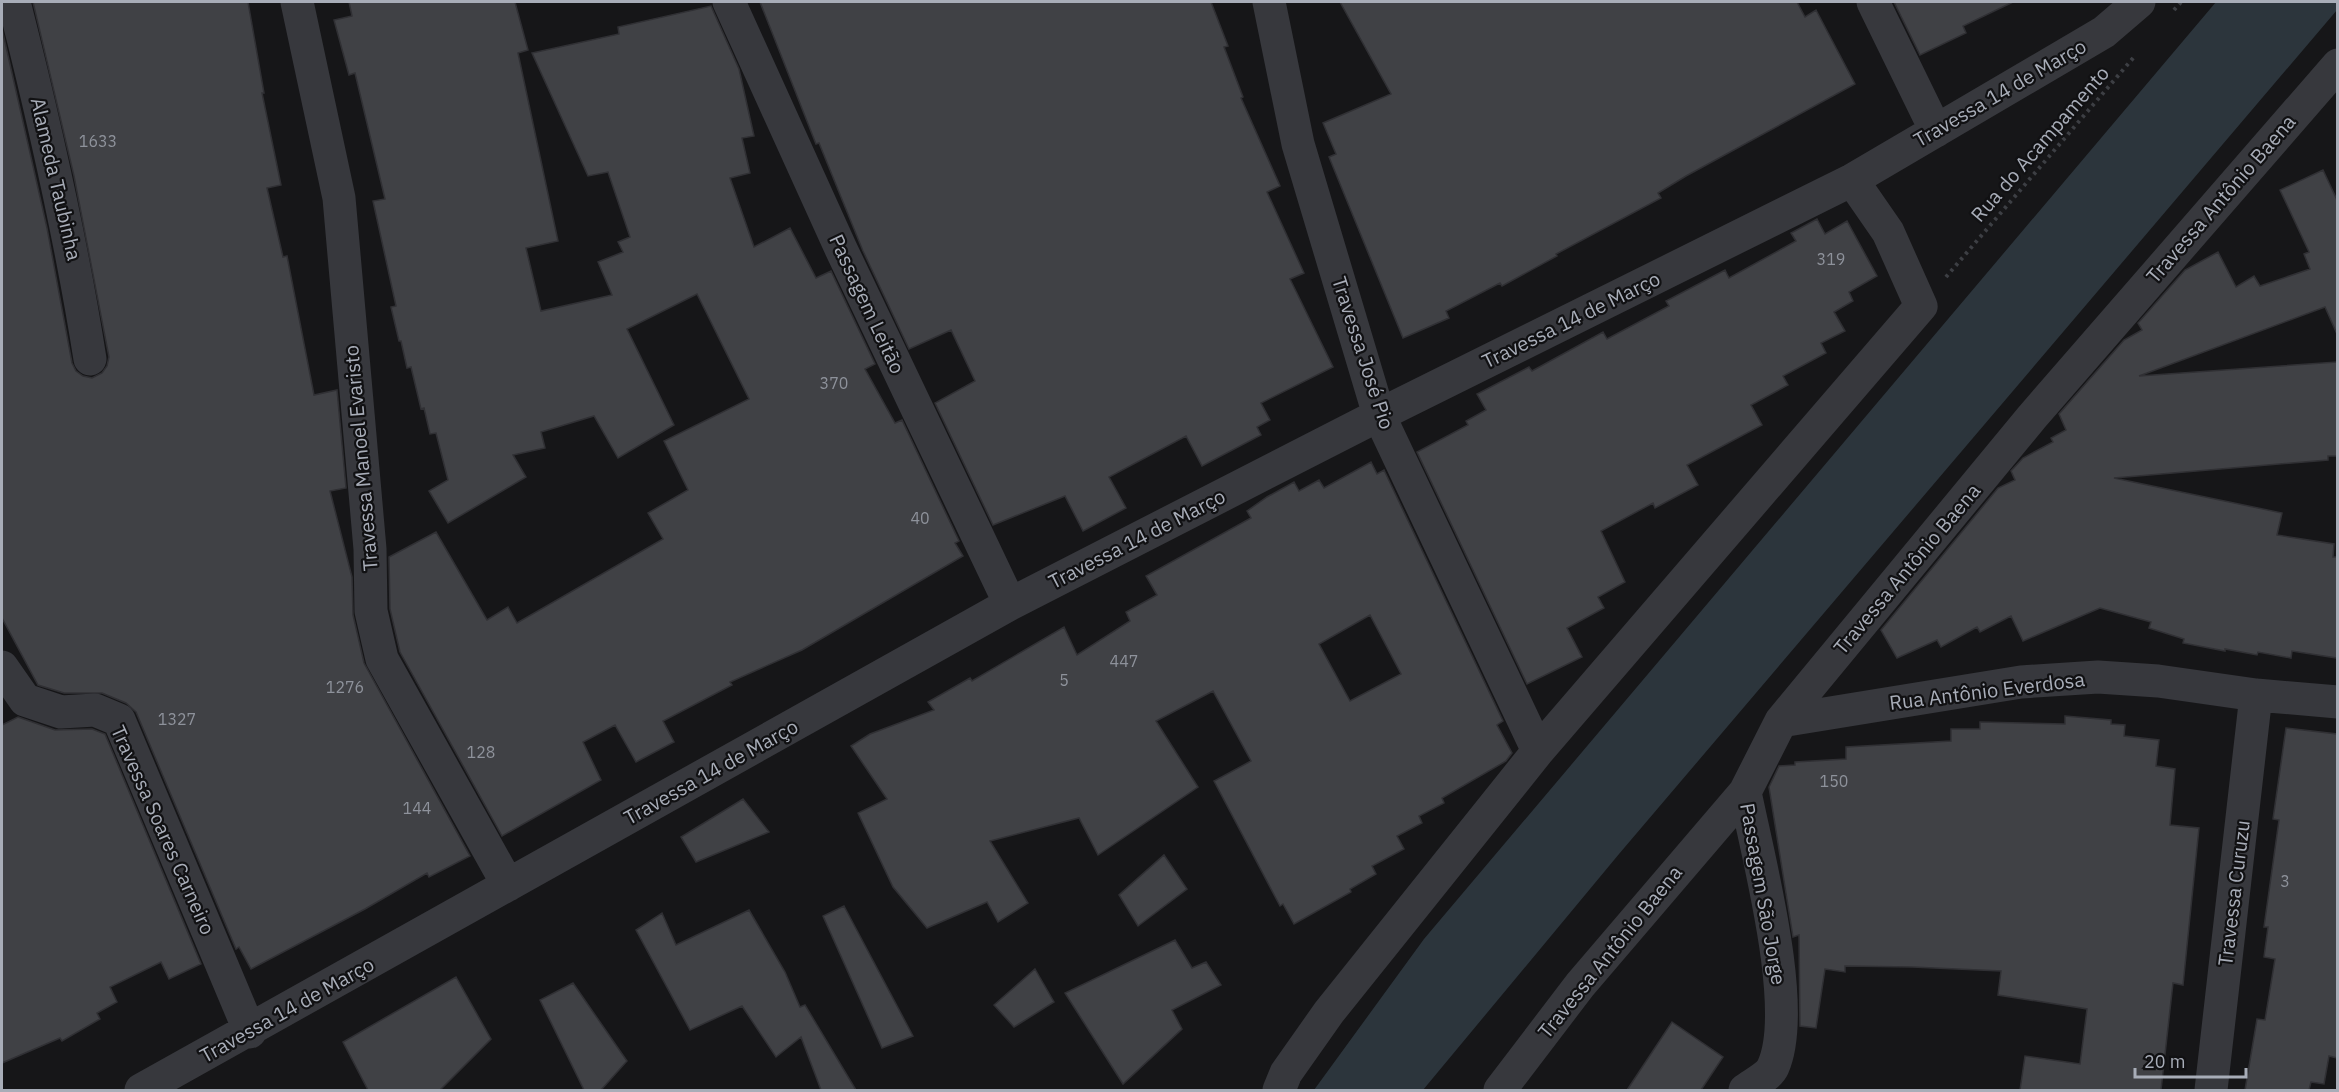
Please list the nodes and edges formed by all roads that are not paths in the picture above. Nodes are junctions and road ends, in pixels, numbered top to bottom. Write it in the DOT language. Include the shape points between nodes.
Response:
graph roads {
  1 [pos="14,2"];
  2 [pos="297,2"];
  3 [pos="729,2"];
  4 [pos="1269,2"];
  5 [pos="1873,2"];
  6 [pos="2139,2"];
  7 [pos="2337,64"];
  8 [pos="1936,131"];
  9 [pos="1852,180"];
  10 [pos="90,359"];
  11 [pos="1379,415"];
  12 [pos="1010,604"];
  13 [pos="2,667"];
  14 [pos="2256,695"];
  15 [pos="2337,702"];
  16 [pos="1781,721"];
  17 [pos="1538,751"];
  18 [pos="1745,792"];
  19 [pos="508,885"];
  20 [pos="250,1032"];
  21 [pos="1777,1080"];
  22 [pos="154,1087"];
  23 [pos="1279,1090"];
  24 [pos="1500,1090"];
  25 [pos="1745,1090"];
  26 [pos="2211,1090"];
  1 -- 10 [label="street, Alameda Taubinha" via="54,162"];
  2 -- 19 [label="street, Travessa Manoel Evaristo" via="339,198 370,549 371,611 382,659"];
  3 -- 12 [label="street, Passagem Leitão" via="840,249"];
  4 -- 11 [label="street, Travessa José Pio" via="1298,144"];
  5 -- 8 [label="street"];
  6 -- 8 [label="street, Travessa 14 de Março" via="2104,32"];
  7 -- 16 [label="street, Travessa Antônio Baena" via="2032,417"];
  8 -- 9 [label="street, Travessa 14 de Março"];
  9 -- 11 [label="street, Travessa 14 de Março"];
  9 -- 17 [label="street" via="1888,232 1921,306"];
  11 -- 12 [label="street, Travessa 14 de Março"];
  11 -- 17 [label="street, Travessa José Pio"];
  12 -- 19 [label="street, Travessa 14 de Março"];
  13 -- 20 [label="street, Travessa Soares Carneiro" via="24,700 61,712 96,710 119,720"];
  14 -- 15 [label="street, Rua Antônio Everdosa"];
  14 -- 16 [label="street, Rua Antônio Everdosa" via="2098,677 2021,682"];
  14 -- 26 [label="street, Travessa Curuzu"];
  16 -- 18 [label="street, Travessa Antônio Baena"];
  17 -- 23 [label="street" via="1329,1012 1286,1073"];
  18 -- 21 [label="street, Passagem São Jorge" via="1780,989 1782,1041"];
  18 -- 24 [label="street, Travessa Antônio Baena" via="1580,985"];
  19 -- 20 [label="street, Travessa 14 de Março"];
  20 -- 22 [label="street, Travessa 14 de Março"];
  21 -- 25 [label="street, Passagem São Jorge"];
}
